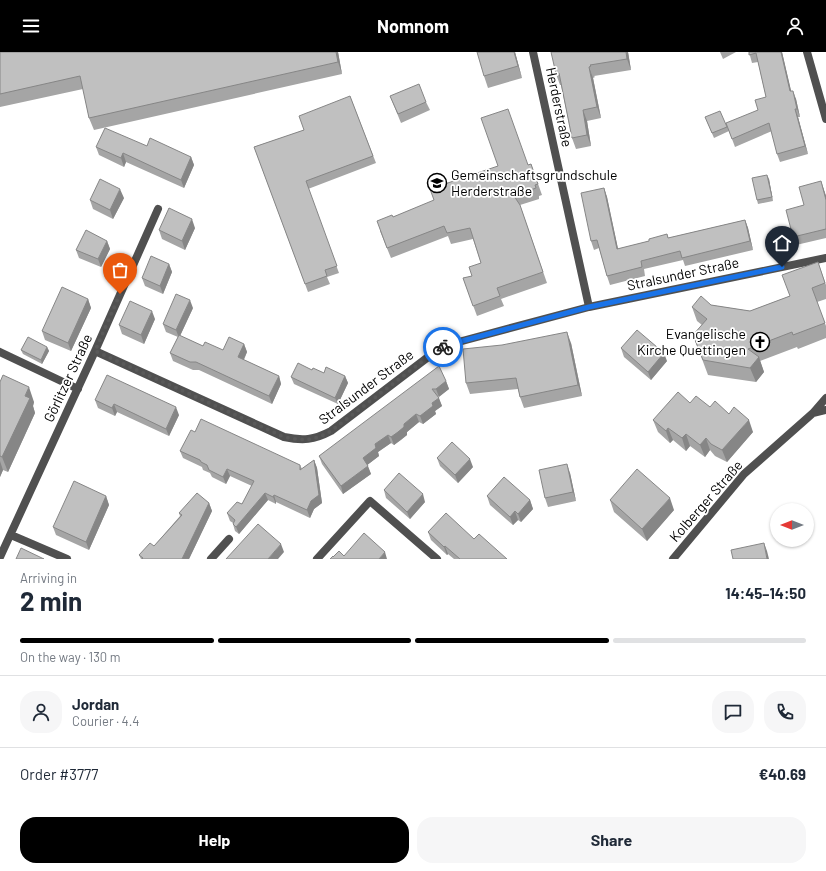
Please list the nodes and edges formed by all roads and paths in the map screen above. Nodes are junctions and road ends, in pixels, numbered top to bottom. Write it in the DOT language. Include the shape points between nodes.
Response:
graph roads {
  1 [pos="533,52"];
  2 [pos="807,52"];
  3 [pos="826,119"];
  4 [pos="158,209"];
  5 [pos="826,258"];
  6 [pos="589,307"];
  7 [pos="95,351"];
  8 [pos="0,352"];
  9 [pos="78,389"];
  10 [pos="826,398"];
  11 [pos="826,410"];
  12 [pos="813,413"];
  13 [pos="11,534"];
  14 [pos="229,539"];
  15 [pos="0,557"];
  16 [pos="67,559"];
  17 [pos="211,559"];
  18 [pos="317,559"];
  19 [pos="437,559"];
  20 [pos="674,559"];
  1 -- 6 [label="street, Herderstraße"];
  2 -- 3 [label="street"];
  4 -- 7 [label="street, Görlitzer Straße"];
  5 -- 6 [label="street, Stralsunder Straße"];
  6 -- 7 [label="street, Stralsunder Straße" via="451,344 436,351 331,431 319,438 308,440 284,437"];
  7 -- 9 [label="street, Görlitzer Straße"];
  8 -- 9 [label="street"];
  9 -- 13 [label="street, Görlitzer Straße"];
  10 -- 12 [label="street, Kolberger Straße"];
  11 -- 12 [label="street, Kolberger Straße"];
  12 -- 20 [label="street, Kolberger Straße" via="744,474"];
  13 -- 15 [label="street, Görlitzer Straße"];
  13 -- 16 [label="street"];
  14 -- 17 [label="street"];
  18 -- 19 [label="street" via="370,501"];
}
